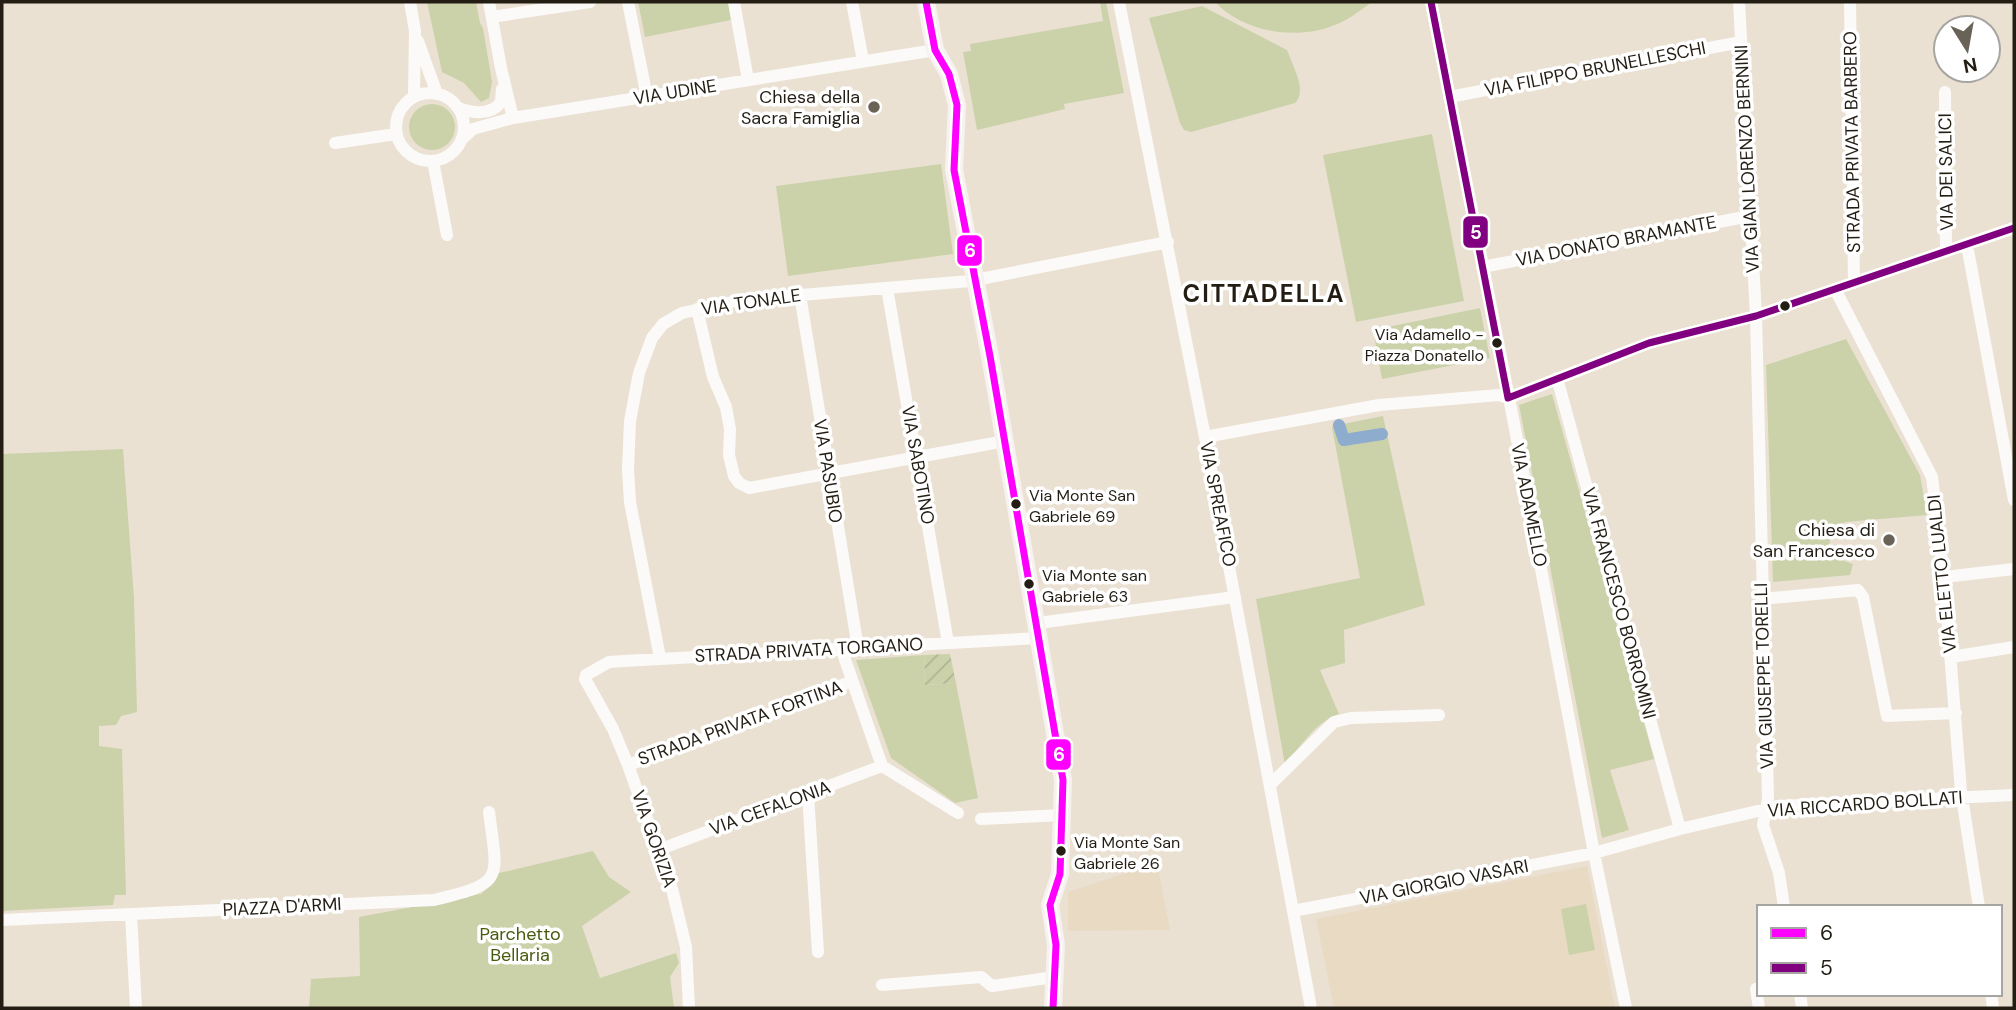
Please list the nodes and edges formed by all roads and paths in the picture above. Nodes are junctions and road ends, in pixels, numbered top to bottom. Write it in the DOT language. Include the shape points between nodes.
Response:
graph roads {
  1 [pos="410,2"];
  2 [pos="489,2"];
  3 [pos="590,2"];
  4 [pos="628,2"];
  5 [pos="734,2"];
  6 [pos="852,2"];
  7 [pos="926,2"];
  8 [pos="1119,2"];
  9 [pos="1431,2"];
  10 [pos="1739,2"];
  11 [pos="1850,2"];
  12 [pos="492,18"];
  13 [pos="415,31"];
  14 [pos="1741,42"];
  15 [pos="935,50"];
  16 [pos="863,61"];
  17 [pos="500,68"];
  18 [pos="748,80"];
  19 [pos="1945,92"];
  20 [pos="437,94"];
  21 [pos="414,97"];
  22 [pos="647,97"];
  23 [pos="1449,97"];
  24 [pos="458,107"];
  25 [pos="513,118"];
  26 [pos="396,134"];
  27 [pos="462,139"];
  28 [pos="335,143"];
  29 [pos="433,161"];
  30 [pos="1751,216"];
  31 [pos="2014,228"];
  32 [pos="447,235"];
  33 [pos="1168,242"];
  34 [pos="1967,244"];
  35 [pos="1946,251"];
  36 [pos="1482,267"];
  37 [pos="975,279"];
  38 [pos="1854,283"];
  39 [pos="887,288"];
  40 [pos="1835,289"];
  41 [pos="800,295"];
  42 [pos="697,309"];
  43 [pos="1756,316"];
  44 [pos="1558,378"];
  45 [pos="1508,398"];
  46 [pos="1205,438"];
  47 [pos="1005,441"];
  48 [pos="916,457"];
  49 [pos="828,473"];
  50 [pos="2014,500"];
  51 [pos="2014,569"];
  52 [pos="1944,577"];
  53 [pos="1235,597"];
  54 [pos="1762,599"];
  55 [pos="1039,631"];
  56 [pos="948,643"];
  57 [pos="858,648"];
  58 [pos="2014,648"];
  59 [pos="842,650"];
  60 [pos="1951,657"];
  61 [pos="660,658"];
  62 [pos="585,679"];
  63 [pos="852,681"];
  64 [pos="1956,713"];
  65 [pos="1439,715"];
  66 [pos="628,765"];
  67 [pos="882,766"];
  68 [pos="1270,785"];
  69 [pos="808,794"];
  70 [pos="2014,795"];
  71 [pos="1963,798"];
  72 [pos="1765,809"];
  73 [pos="489,812"];
  74 [pos="958,813"];
  75 [pos="1062,815"];
  76 [pos="981,819"];
  77 [pos="1680,829"];
  78 [pos="660,853"];
  79 [pos="1594,853"];
  80 [pos="1784,905"];
  81 [pos="1979,905"];
  82 [pos="1293,911"];
  83 [pos="131,915"];
  84 [pos="2,920"];
  85 [pos="818,953"];
  86 [pos="1054,976"];
  87 [pos="882,985"];
  88 [pos="1756,989"];
  89 [pos="1757,995"];
  90 [pos="136,1008"];
  91 [pos="689,1008"];
  92 [pos="1053,1008"];
  93 [pos="1311,1008"];
  94 [pos="1626,1008"];
  1 -- 13 [label="street"];
  2 -- 12 [label="street"];
  3 -- 12 [label="street"];
  4 -- 22 [label="street"];
  5 -- 18 [label="street"];
  6 -- 16 [label="street"];
  7 -- 15 [label="street"];
  8 -- 33 [label="street, VIA SPREAFICO"];
  9 -- 23 [label="street, VIA ADAMELLO"];
  10 -- 14 [label="street, VIA GIAN LORENZO BERNINI"];
  11 -- 38 [label="street, STRADA PRIVATA BARBERO"];
  12 -- 17 [label="street"];
  13 -- 20 [label="street"];
  13 -- 21 [label="street"];
  14 -- 23 [label="street, VIA FILIPPO BRUNELLESCHI"];
  14 -- 30 [label="street, VIA GIAN LORENZO BERNINI"];
  15 -- 16 [label="street, VIA UDINE"];
  15 -- 37 [label="street" via="949,74 957,104 954,170"];
  16 -- 18 [label="street, VIA UDINE"];
  17 -- 24 [label="street" via="502,98 498,106 481,112"];
  17 -- 25 [label="street"];
  18 -- 22 [label="street, VIA UDINE"];
  19 -- 35 [label="street, VIA DEI SALICI"];
  20 -- 21 [label="street"];
  20 -- 24 [label="street"];
  21 -- 26 [label="street" via="399,112"];
  22 -- 25 [label="street, VIA UDINE"];
  23 -- 36 [label="street, VIA ADAMELLO"];
  24 -- 27 [label="street"];
  25 -- 27 [label="street, VIA UDINE" via="473,129"];
  26 -- 28 [label="street"];
  26 -- 29 [label="street" via="414,157"];
  27 -- 29 [label="street" via="451,154"];
  29 -- 32 [label="street"];
  30 -- 36 [label="street, VIA DONATO BRAMANTE"];
  30 -- 43 [label="street, VIA GIAN LORENZO BERNINI"];
  31 -- 34 [label="street"];
  33 -- 37 [label="street, VIA TONALE"];
  33 -- 46 [label="street, VIA SPREAFICO"];
  34 -- 35 [label="street"];
  34 -- 50 [label="street"];
  35 -- 38 [label="street"];
  36 -- 45 [label="street, VIA ADAMELLO"];
  37 -- 39 [label="street, VIA TONALE"];
  37 -- 47 [label="street"];
  38 -- 40 [label="street"];
  39 -- 41 [label="street, VIA TONALE"];
  39 -- 48 [label="street, VIA SABOTINO"];
  40 -- 43 [label="street"];
  40 -- 52 [label="street, VIA ELETTO LUALDI" via="1932,477"];
  41 -- 42 [label="street, VIA TONALE"];
  41 -- 49 [label="street, VIA PASUBIO"];
  42 -- 49 [label="street" via="713,377 726,407 734,477 749,488"];
  42 -- 61 [label="street, VIA TONALE" via="663,324 652,338 639,373 630,421 630,502"];
  43 -- 44 [label="street" via="1649,343"];
  43 -- 54 [label="street, VIA GIUSEPPE TORELLI"];
  44 -- 45 [label="street"];
  44 -- 77 [label="street, VIA FRANCESCO BORROMINI"];
  45 -- 46 [label="street" via="1379,405"];
  45 -- 79 [label="street, VIA ADAMELLO"];
  46 -- 53 [label="street, VIA SPREAFICO"];
  47 -- 48 [label="street"];
  47 -- 55 [label="street"];
  48 -- 49 [label="street"];
  48 -- 56 [label="street, VIA SABOTINO"];
  49 -- 57 [label="street, VIA PASUBIO"];
  51 -- 52 [label="street"];
  52 -- 60 [label="street, VIA ELETTO LUALDI"];
  53 -- 55 [label="street, STRADA PRIVATA TORGANO"];
  53 -- 68 [label="street, VIA SPREAFICO"];
  54 -- 64 [label="street" via="1858,590 1886,716"];
  54 -- 72 [label="street, VIA GIUSEPPE TORELLI"];
  55 -- 56 [label="street, STRADA PRIVATA TORGANO"];
  55 -- 75 [label="street" via="1063,780"];
  56 -- 57 [label="street, STRADA PRIVATA TORGANO"];
  57 -- 59 [label="street, STRADA PRIVATA TORGANO"];
  58 -- 60 [label="street"];
  59 -- 61 [label="street, STRADA PRIVATA TORGANO"];
  59 -- 63 [label="street"];
  60 -- 64 [label="street, VIA ELETTO LUALDI"];
  61 -- 62 [label="street, STRADA PRIVATA TORGANO" via="609,662"];
  62 -- 66 [label="street, VIA GORIZIA"];
  63 -- 66 [label="street, STRADA PRIVATA FORTINA"];
  63 -- 67 [label="street"];
  64 -- 71 [label="street, VIA ELETTO LUALDI"];
  65 -- 68 [label="street" via="1334,722"];
  66 -- 78 [label="street, VIA GORIZIA"];
  67 -- 69 [label="street, VIA CEFALONIA"];
  67 -- 74 [label="street"];
  68 -- 82 [label="street, VIA SPREAFICO"];
  69 -- 78 [label="street, VIA CEFALONIA"];
  69 -- 85 [label="street"];
  70 -- 71 [label="street, VIA RICCARDO BOLLATI"];
  71 -- 72 [label="street, VIA RICCARDO BOLLATI"];
  71 -- 81 [label="street, VIA ELETTO LUALDI"];
  72 -- 77 [label="street, VIA RICCARDO BOLLATI"];
  72 -- 80 [label="street, VIA GIUSEPPE TORELLI" via="1763,824"];
  73 -- 83 [label="street, PIAZZA D'ARMI" via="494,871 479,888 434,900"];
  75 -- 76 [label="street"];
  75 -- 86 [label="street" via="1060,874 1050,905 1056,944"];
  77 -- 79 [label="street, VIA RICCARDO BOLLATI"];
  78 -- 91 [label="street, VIA GORIZIA" via="686,947"];
  79 -- 82 [label="street, VIA GIORGIO VASARI"];
  79 -- 94 [label="street, VIA ADAMELLO"];
  82 -- 93 [label="street, VIA SPREAFICO"];
  83 -- 84 [label="street, PIAZZA D'ARMI"];
  83 -- 90 [label="street"];
  86 -- 87 [label="street" via="992,986 981,977"];
  86 -- 92 [label="street"];
  88 -- 89 [label="street"];
}
